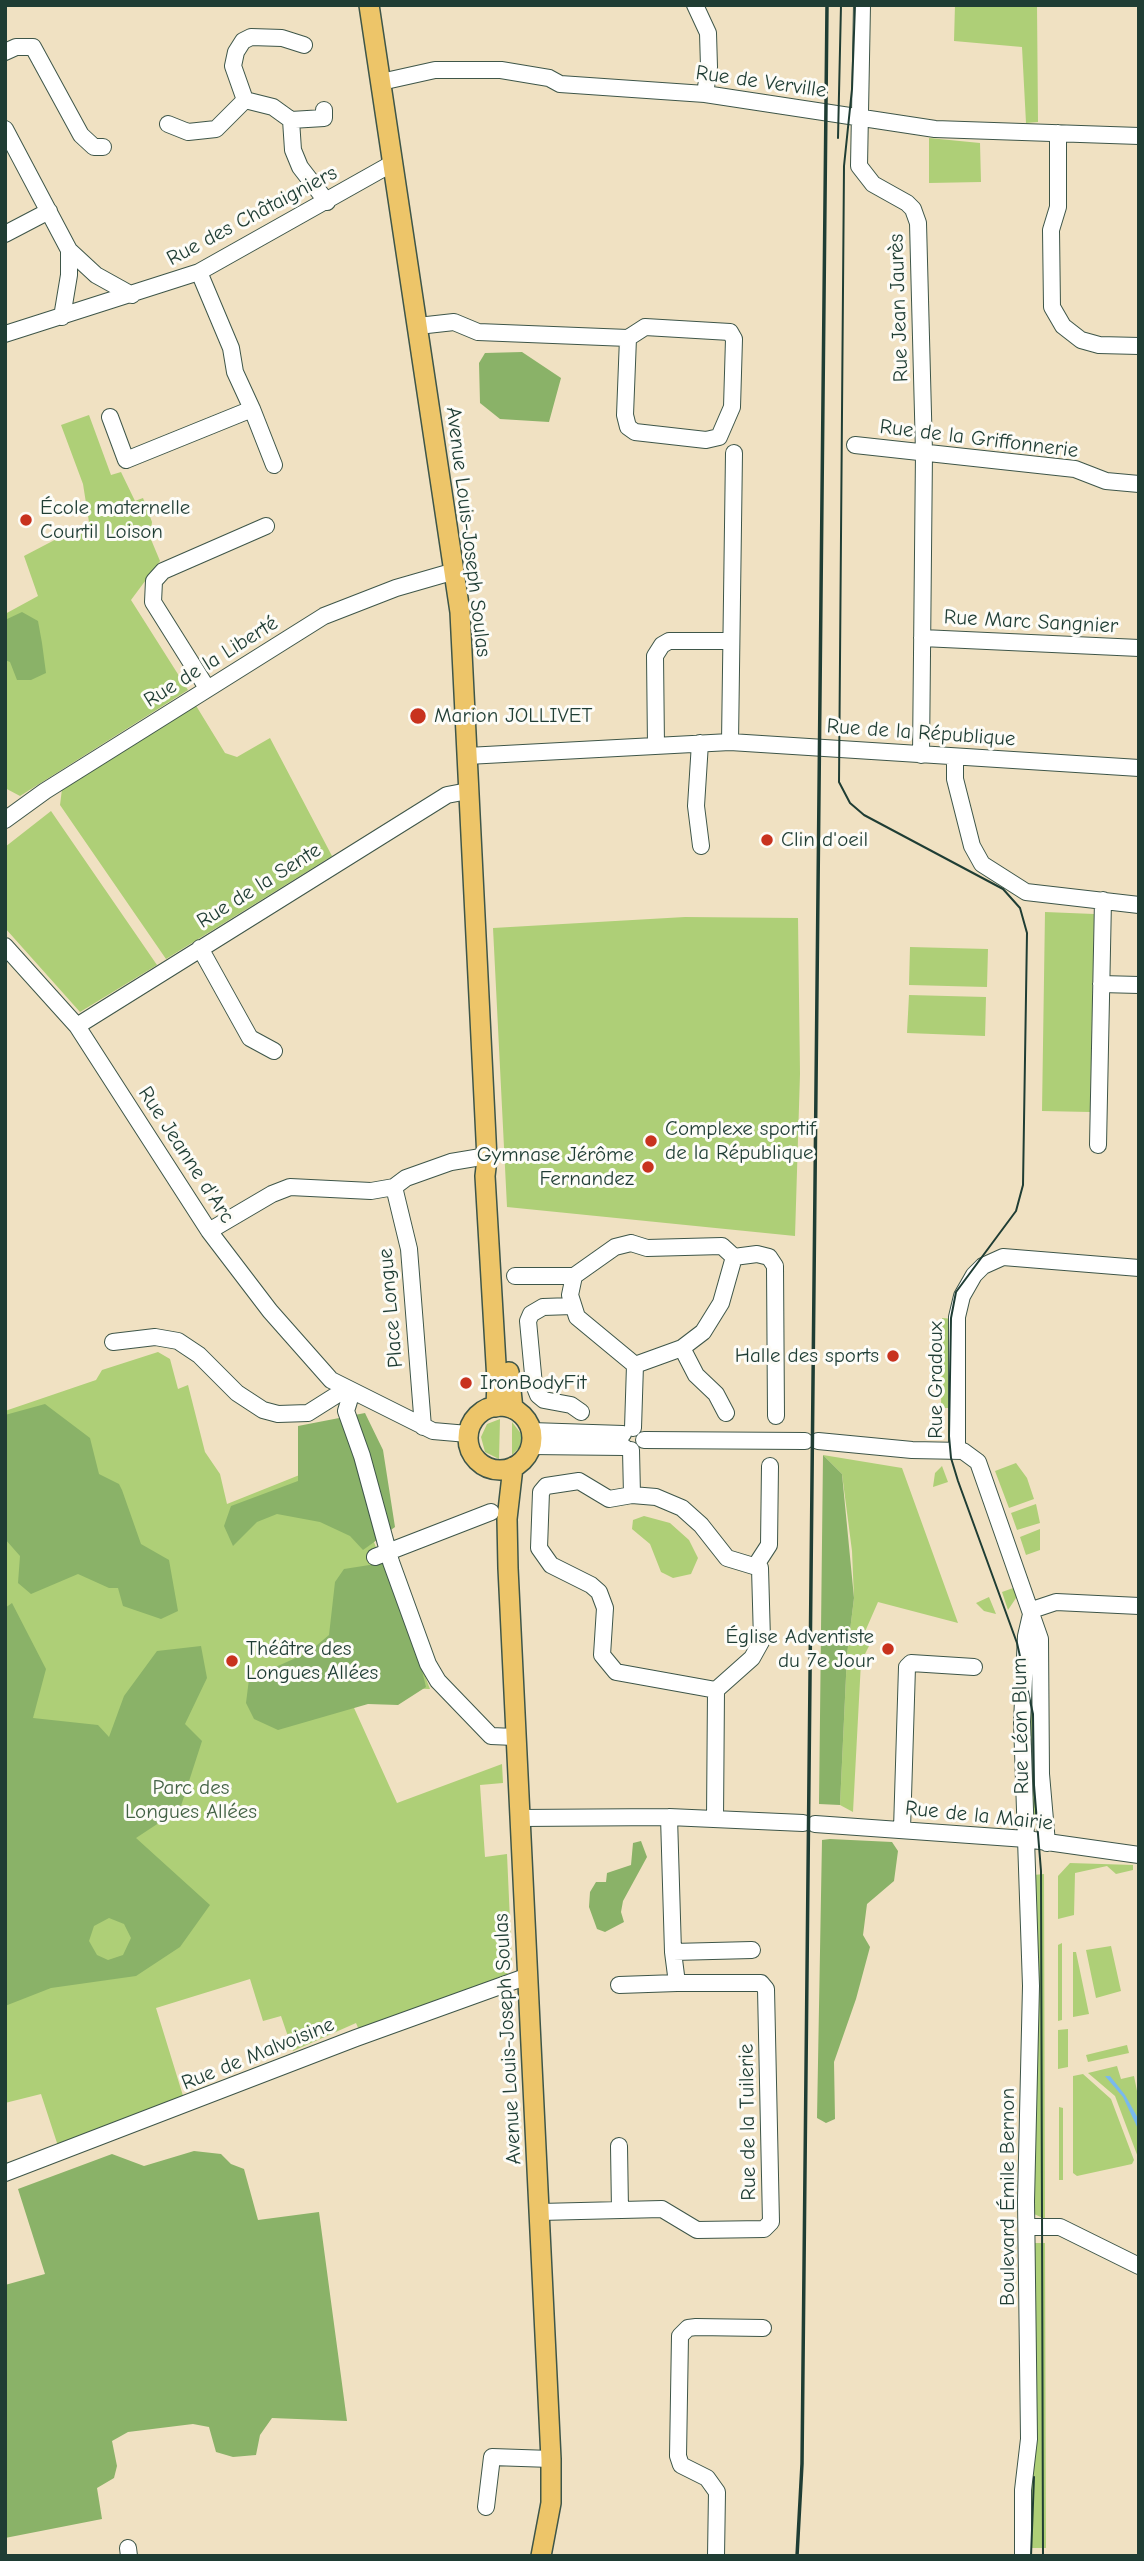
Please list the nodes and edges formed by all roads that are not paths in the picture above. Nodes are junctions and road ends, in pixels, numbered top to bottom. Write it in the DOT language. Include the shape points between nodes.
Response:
graph roads {
  1 [pos="369,5"];
  2 [pos="695,5"];
  3 [pos="862,5"];
  4 [pos="304,45"];
  5 [pos="5,52"];
  6 [pos="381,82"];
  7 [pos="705,94"];
  8 [pos="245,100"];
  9 [pos="324,110"];
  10 [pos="859,118"];
  11 [pos="290,120"];
  12 [pos="168,124"];
  13 [pos="5,129"];
  14 [pos="1058,133"];
  15 [pos="1139,136"];
  16 [pos="103,146"];
  17 [pos="393,163"];
  18 [pos="327,202"];
  19 [pos="49,211"];
  20 [pos="5,234"];
  21 [pos="69,250"];
  22 [pos="199,272"];
  23 [pos="132,295"];
  24 [pos="62,317"];
  25 [pos="418,326"];
  26 [pos="5,334"];
  27 [pos="628,338"];
  28 [pos="1139,346"];
  29 [pos="251,409"];
  30 [pos="110,417"];
  31 [pos="855,445"];
  32 [pos="925,452"];
  33 [pos="734,453"];
  34 [pos="274,465"];
  35 [pos="1139,484"];
  36 [pos="266,526"];
  37 [pos="455,571"];
  38 [pos="922,638"];
  39 [pos="731,641"];
  40 [pos="1139,648"];
  41 [pos="206,688"];
  42 [pos="730,742"];
  43 [pos="700,743"];
  44 [pos="656,746"];
  45 [pos="467,755"];
  46 [pos="921,755"];
  47 [pos="955,757"];
  48 [pos="1139,768"];
  49 [pos="468,792"];
  50 [pos="5,820"];
  51 [pos="701,846"];
  52 [pos="1103,900"];
  53 [pos="1139,905"];
  54 [pos="5,946"];
  55 [pos="200,948"];
  56 [pos="1101,984"];
  57 [pos="1139,985"];
  58 [pos="76,1027"];
  59 [pos="274,1051"];
  60 [pos="1098,1145"];
  61 [pos="487,1158"];
  62 [pos="394,1187"];
  63 [pos="209,1231"];
  64 [pos="734,1257"];
  65 [pos="1139,1268"];
  66 [pos="515,1276"];
  67 [pos="574,1276"];
  68 [pos="572,1306"];
  69 [pos="113,1342"];
  70 [pos="682,1348"];
  71 [pos="635,1365"];
  72 [pos="344,1390"];
  73 [pos="504,1408"];
  74 [pos="581,1412"];
  75 [pos="726,1413"];
  76 [pos="776,1416"];
  77 [pos="423,1427"];
  78 [pos="468,1434"];
  79 [pos="531,1438"];
  80 [pos="628,1440"];
  81 [pos="963,1453"];
  82 [pos="770,1466"];
  83 [pos="505,1469"];
  84 [pos="632,1495"];
  85 [pos="499,1516"];
  86 [pos="381,1554"];
  87 [pos="756,1565"];
  88 [pos="1139,1606"];
  89 [pos="1032,1610"];
  90 [pos="974,1667"];
  91 [pos="716,1690"];
  92 [pos="515,1737"];
  93 [pos="669,1817"];
  94 [pos="519,1818"];
  95 [pos="715,1819"];
  96 [pos="902,1829"];
  97 [pos="1027,1839"];
  98 [pos="1047,1843"];
  99 [pos="1139,1855"];
  100 [pos="752,1950"];
  101 [pos="673,1952"];
  102 [pos="528,1976"];
  103 [pos="677,1983"];
  104 [pos="619,1984"];
  105 [pos="618,2146"];
  106 [pos="5,2174"];
  107 [pos="620,2210"];
  108 [pos="540,2212"];
  109 [pos="1028,2227"];
  110 [pos="1139,2266"];
  111 [pos="763,2328"];
  112 [pos="551,2459"];
  113 [pos="486,2507"];
  114 [pos="541,2556"];
  115 [pos="716,2556"];
  116 [pos="1023,2556"];
  1 -- 6 [label="main road, Avenue Louis-Joseph Soulas"];
  2 -- 7 [label="street" via="708,33"];
  3 -- 10 [label="street, Rue Jean Jaurès"];
  4 -- 8 [label="street" via="266,36 243,41 233,66"];
  5 -- 16 [label="street" via="33,47 81,135 94,147"];
  6 -- 7 [label="street, Rue de Verville" via="435,70 501,70 560,84"];
  6 -- 17 [label="main road, Avenue Louis-Joseph Soulas"];
  7 -- 10 [label="street, Rue de Verville"];
  8 -- 11 [label="street" via="273,107"];
  8 -- 12 [label="street" via="216,129 188,132"];
  9 -- 11 [label="street" via="324,118"];
  10 -- 14 [label="street, Rue de Verville" via="935,129"];
  10 -- 32 [label="street, Rue Jean Jaurès" via="862,173 907,203 917,216"];
  11 -- 18 [label="street" via="300,167"];
  13 -- 19 [label="street"];
  14 -- 15 [label="street, Rue de Verville"];
  14 -- 28 [label="street" via="1058,207 1051,230 1052,307 1063,326 1081,340"];
  17 -- 18 [label="street, Rue des Châtaigniers"];
  17 -- 25 [label="main road, Avenue Louis-Joseph Soulas"];
  18 -- 22 [label="street, Rue des Châtaigniers"];
  19 -- 20 [label="street"];
  19 -- 21 [label="street"];
  21 -- 23 [label="street" via="96,275"];
  21 -- 24 [label="street"];
  22 -- 23 [label="street, Rue des Châtaigniers"];
  22 -- 29 [label="street"];
  23 -- 24 [label="street, Rue des Châtaigniers"];
  24 -- 26 [label="street, Rue des Châtaigniers"];
  25 -- 27 [label="street" via="454,322 478,332"];
  25 -- 37 [label="main road, Avenue Louis-Joseph Soulas"];
  27 -- 27 [label="street" via="645,327 730,332 734,339 732,407 719,437 695,439 635,432 628,427"];
  29 -- 30 [label="street" via="127,460"];
  29 -- 34 [label="street"];
  31 -- 32 [label="street, Rue de la Griffonnerie"];
  32 -- 35 [label="street, Rue de la Griffonnerie" via="1075,468 1106,481"];
  32 -- 38 [label="street, Rue Jean Jaurès"];
  33 -- 39 [label="street"];
  36 -- 41 [label="street" via="163,571 154,581 153,602"];
  37 -- 41 [label="street, Rue de la Liberté" via="331,613"];
  37 -- 45 [label="main road, Avenue Louis-Joseph Soulas"];
  38 -- 40 [label="street, Rue Marc Sangnier"];
  38 -- 46 [label="street, Rue Jean Jaurès"];
  39 -- 42 [label="street"];
  39 -- 44 [label="street" via="669,641 662,645 655,656"];
  41 -- 50 [label="street, Rue de la Liberté"];
  42 -- 43 [label="street, Rue de la République"];
  42 -- 46 [label="street, Rue de la République"];
  43 -- 44 [label="street, Rue de la République"];
  43 -- 51 [label="street" via="696,806"];
  44 -- 45 [label="street, Rue de la République"];
  45 -- 49 [label="main road, Avenue Louis-Joseph Soulas"];
  46 -- 47 [label="street, Rue de la République"];
  47 -- 48 [label="street, Rue de la République"];
  47 -- 52 [label="street" via="955,779 974,853 982,864 1026,892"];
  49 -- 55 [label="street, Rue de la Sente" via="447,794"];
  49 -- 61 [label="main road, Avenue Louis-Joseph Soulas"];
  52 -- 53 [label="street"];
  52 -- 56 [label="street"];
  54 -- 58 [label="street, Rue Jeanne d'Arc"];
  55 -- 58 [label="street, Rue de la Sente"];
  55 -- 59 [label="street" via="250,1038"];
  56 -- 57 [label="street"];
  56 -- 60 [label="street"];
  58 -- 63 [label="street, Rue Jeanne d'Arc"];
  61 -- 62 [label="street" via="450,1162"];
  61 -- 73 [label="main road, Avenue Louis-Joseph Soulas" via="493,1174"];
  62 -- 63 [label="street" via="371,1191 290,1188"];
  62 -- 77 [label="street, Place Longue" via="409,1249"];
  63 -- 72 [label="street, Rue Jeanne d'Arc" via="270,1311"];
  64 -- 67 [label="street" via="722,1246 647,1248 631,1243 615,1247"];
  64 -- 70 [label="street" via="721,1303 710,1323"];
  64 -- 76 [label="street" via="757,1254 769,1257 775,1266"];
  65 -- 81 [label="street, Rue Gradoux" via="1003,1257 974,1275 959,1306"];
  66 -- 67 [label="street"];
  67 -- 68 [label="street"];
  68 -- 71 [label="street" via="577,1317"];
  68 -- 74 [label="street" via="537,1310 528,1321 529,1334 538,1395"];
  69 -- 72 [label="street" via="155,1336 178,1342 199,1355 237,1393 278,1414 308,1413"];
  70 -- 71 [label="street"];
  70 -- 75 [label="street" via="696,1375 716,1394"];
  71 -- 80 [label="street"];
  72 -- 77 [label="street"];
  72 -- 86 [label="street" via="345,1411 362,1455 379,1525"];
  73 -- 78 [label="main road" via="479,1415"];
  73 -- 79 [label="main road" via="523,1418"];
  77 -- 78 [label="street"];
  78 -- 83 [label="main road" via="475,1459"];
  79 -- 80 [label="street"];
  79 -- 83 [label="main road" via="523,1460"];
  80 -- 81 [label="street" via="638,1449 644,1440 811,1441"];
  80 -- 84 [label="street"];
  81 -- 89 [label="street, Rue Léon Blum" via="982,1472"];
  82 -- 87 [label="street" via="769,1545"];
  83 -- 85 [label="main road, Avenue Louis-Joseph Soulas"];
  84 -- 87 [label="street" via="656,1497 682,1508 727,1558"];
  84 -- 91 [label="street" via="609,1499 579,1481 546,1486 541,1492 539,1548 551,1565 599,1592 605,1608 602,1655 616,1672"];
  85 -- 86 [label="street"];
  85 -- 92 [label="main road, Avenue Louis-Joseph Soulas"];
  86 -- 92 [label="street" via="435,1678 491,1736"];
  87 -- 91 [label="street" via="761,1574 762,1640 752,1658"];
  88 -- 89 [label="street" via="1056,1602"];
  89 -- 97 [label="street, Rue Léon Blum" via="1026,1636 1022,1722"];
  89 -- 98 [label="street, Rue Léon Blum" via="1040,1639 1041,1774"];
  90 -- 96 [label="street" via="911,1663 907,1667"];
  91 -- 95 [label="street"];
  92 -- 94 [label="main road, Avenue Louis-Joseph Soulas"];
  93 -- 94 [label="street, Rue de la Mairie"];
  93 -- 95 [label="street, Rue de la Mairie"];
  93 -- 101 [label="street"];
  94 -- 102 [label="main road, Avenue Louis-Joseph Soulas"];
  95 -- 96 [label="street, Rue de la Mairie"];
  96 -- 97 [label="street, Rue de la Mairie"];
  97 -- 98 [label="street, Rue de la Mairie"];
  97 -- 109 [label="street, Boulevard Émile Bernon" via="1031,1986"];
  98 -- 99 [label="street, Rue de la Mairie"];
  100 -- 101 [label="street"];
  101 -- 103 [label="street"];
  102 -- 106 [label="street, Rue de Malvoisine"];
  102 -- 108 [label="main road, Avenue Louis-Joseph Soulas"];
  103 -- 104 [label="street"];
  103 -- 107 [label="street, Rue de la Tuilerie" via="761,1983 766,1989 771,2222 764,2229 696,2230 662,2209"];
  105 -- 107 [label="street"];
  107 -- 108 [label="street, Rue de la Tuilerie"];
  108 -- 112 [label="main road, Avenue Louis-Joseph Soulas"];
  109 -- 110 [label="street" via="1060,2227"];
  109 -- 116 [label="street, Boulevard Émile Bernon" via="1029,2439"];
  111 -- 115 [label="street" via="696,2327 680,2336 678,2456 681,2465 707,2477 717,2491"];
  112 -- 113 [label="street" via="492,2457"];
  112 -- 114 [label="main road, Avenue Louis-Joseph Soulas" via="551,2502"];
}
